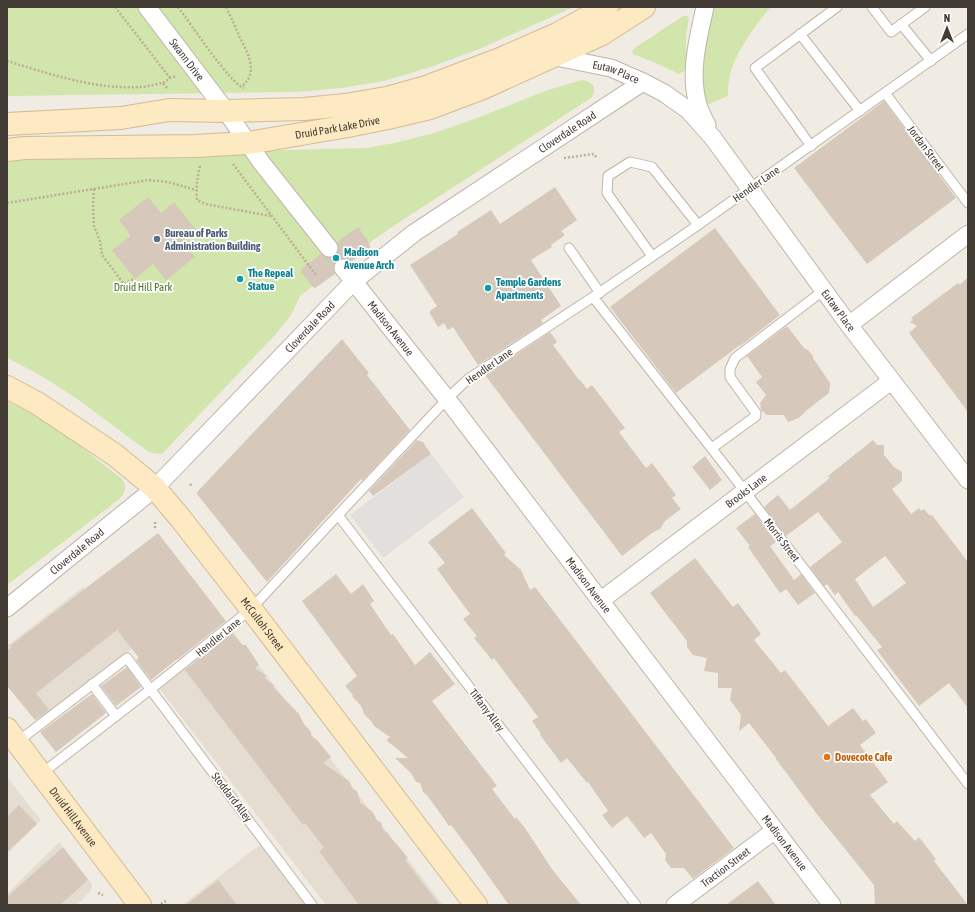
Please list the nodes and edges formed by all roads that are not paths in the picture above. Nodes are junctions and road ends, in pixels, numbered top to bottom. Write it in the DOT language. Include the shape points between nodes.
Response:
graph roads {
  1 [pos="148,7"];
  2 [pos="607,7"];
  3 [pos="644,7"];
  4 [pos="705,7"];
  5 [pos="837,7"];
  6 [pos="872,7"];
  7 [pos="924,7"];
  8 [pos="902,24"];
  9 [pos="800,34"];
  10 [pos="968,34"];
  11 [pos="555,56"];
  12 [pos="500,60"];
  13 [pos="931,61"];
  14 [pos="643,82"];
  15 [pos="885,93"];
  16 [pos="169,101"];
  17 [pos="7,110"];
  18 [pos="226,111"];
  19 [pos="860,111"];
  20 [pos="7,124"];
  21 [pos="713,138"];
  22 [pos="248,143"];
  23 [pos="811,146"];
  24 [pos="7,150"];
  25 [pos="750,189"];
  26 [pos="968,203"];
  27 [pos="698,225"];
  28 [pos="968,234"];
  29 [pos="329,248"];
  30 [pos="569,248"];
  31 [pos="652,256"];
  32 [pos="343,268"];
  33 [pos="354,281"];
  34 [pos="824,290"];
  35 [pos="596,295"];
  36 [pos="849,325"];
  37 [pos="892,381"];
  38 [pos="7,387"];
  39 [pos="447,399"];
  40 [pos="712,448"];
  41 [pos="968,480"];
  42 [pos="155,488"];
  43 [pos="745,491"];
  44 [pos="338,515"];
  45 [pos="600,601"];
  46 [pos="7,608"];
  47 [pos="251,610"];
  48 [pos="92,684"];
  49 [pos="151,689"];
  50 [pos="116,716"];
  51 [pos="12,735"];
  52 [pos="41,774"];
  53 [pos="968,784"];
  54 [pos="775,830"];
  55 [pos="140,903"];
  56 [pos="312,905"];
  57 [pos="476,905"];
  58 [pos="636,905"];
  59 [pos="675,905"];
  60 [pos="832,905"];
  1 -- 18 [label="street, Swann Drive"];
  2 -- 12 [label="main road, Druid Park Lake Drive" via="557,34"];
  3 -- 11 [label="main road, Druid Park Lake Drive" via="602,34"];
  4 -- 21 [label="street, Eutaw Place" via="695,64 695,89 699,108"];
  5 -- 9 [label="lane"];
  6 -- 8 [label="lane" via="891,32"];
  7 -- 8 [label="lane"];
  8 -- 13 [label="lane"];
  9 -- 19 [label="lane"];
  9 -- 23 [label="lane" via="755,68"];
  10 -- 13 [label="lane, Hendler Lane"];
  11 -- 12 [label="street, Eutaw Place" via="541,55"];
  11 -- 14 [label="street, Eutaw Place" via="611,68"];
  11 -- 22 [label="main road, Druid Park Lake Drive" via="430,108 348,126"];
  12 -- 18 [label="main road, Druid Park Lake Drive" via="426,87 386,98 304,109"];
  13 -- 15 [label="lane, Hendler Lane"];
  14 -- 21 [label="street, Eutaw Place" via="688,110"];
  14 -- 33 [label="street, Cloverdale Road" via="414,233"];
  15 -- 19 [label="lane, Hendler Lane"];
  15 -- 26 [label="lane, Jordan Street"];
  16 -- 17 [label="main road"];
  16 -- 18 [label="main road, Druid Park Lake Drive"];
  16 -- 20 [label="main road, Druid Park Lake Drive" via="121,118"];
  18 -- 22 [label="street"];
  19 -- 23 [label="lane, Hendler Lane"];
  21 -- 25 [label="street, Eutaw Place"];
  22 -- 24 [label="main road, Druid Park Lake Drive"];
  22 -- 29 [label="street"];
  23 -- 25 [label="lane, Hendler Lane"];
  25 -- 27 [label="lane, Hendler Lane"];
  25 -- 34 [label="street, Eutaw Place"];
  27 -- 31 [label="lane, Hendler Lane"];
  27 -- 31 [label="lane" via="652,167 630,162 608,176 607,193"];
  28 -- 36 [label="street"];
  30 -- 35 [label="lane, Morris Street"];
  31 -- 35 [label="lane, Hendler Lane"];
  32 -- 33 [label="street, Madison Avenue"];
  33 -- 39 [label="street, Madison Avenue"];
  33 -- 42 [label="street, Cloverdale Road"];
  34 -- 36 [label="street, Eutaw Place"];
  34 -- 40 [label="lane" via="735,358 730,369 730,377 756,416"];
  35 -- 39 [label="lane, Hendler Lane" via="468,379"];
  35 -- 40 [label="lane, Morris Street"];
  36 -- 37 [label="street, Eutaw Place"];
  37 -- 41 [label="street, Eutaw Place"];
  37 -- 43 [label="street, Brooks Lane"];
  38 -- 42 [label="main road, McCulloh Street" via="37,403 109,450"];
  39 -- 44 [label="lane, Hendler Lane"];
  39 -- 45 [label="street, Madison Avenue"];
  40 -- 43 [label="lane, Morris Street"];
  42 -- 46 [label="street, Cloverdale Road"];
  42 -- 47 [label="main road, McCulloh Street"];
  43 -- 45 [label="street, Brooks Lane"];
  43 -- 53 [label="lane, Morris Street"];
  44 -- 47 [label="lane, Hendler Lane"];
  44 -- 58 [label="lane, Tiffany Alley"];
  45 -- 54 [label="street, Madison Avenue"];
  47 -- 49 [label="lane, Hendler Lane"];
  47 -- 57 [label="main road, McCulloh Street"];
  48 -- 49 [label="lane, Stoddard Alley" via="127,658"];
  48 -- 50 [label="lane"];
  48 -- 51 [label="lane"];
  49 -- 50 [label="lane, Hendler Lane"];
  49 -- 56 [label="lane, Stoddard Alley"];
  50 -- 52 [label="lane, Hendler Lane"];
  51 -- 52 [label="main road, Druid Hill Avenue"];
  52 -- 55 [label="main road, Druid Hill Avenue"];
  54 -- 59 [label="street, Traction Street"];
  54 -- 60 [label="street, Madison Avenue"];
}
